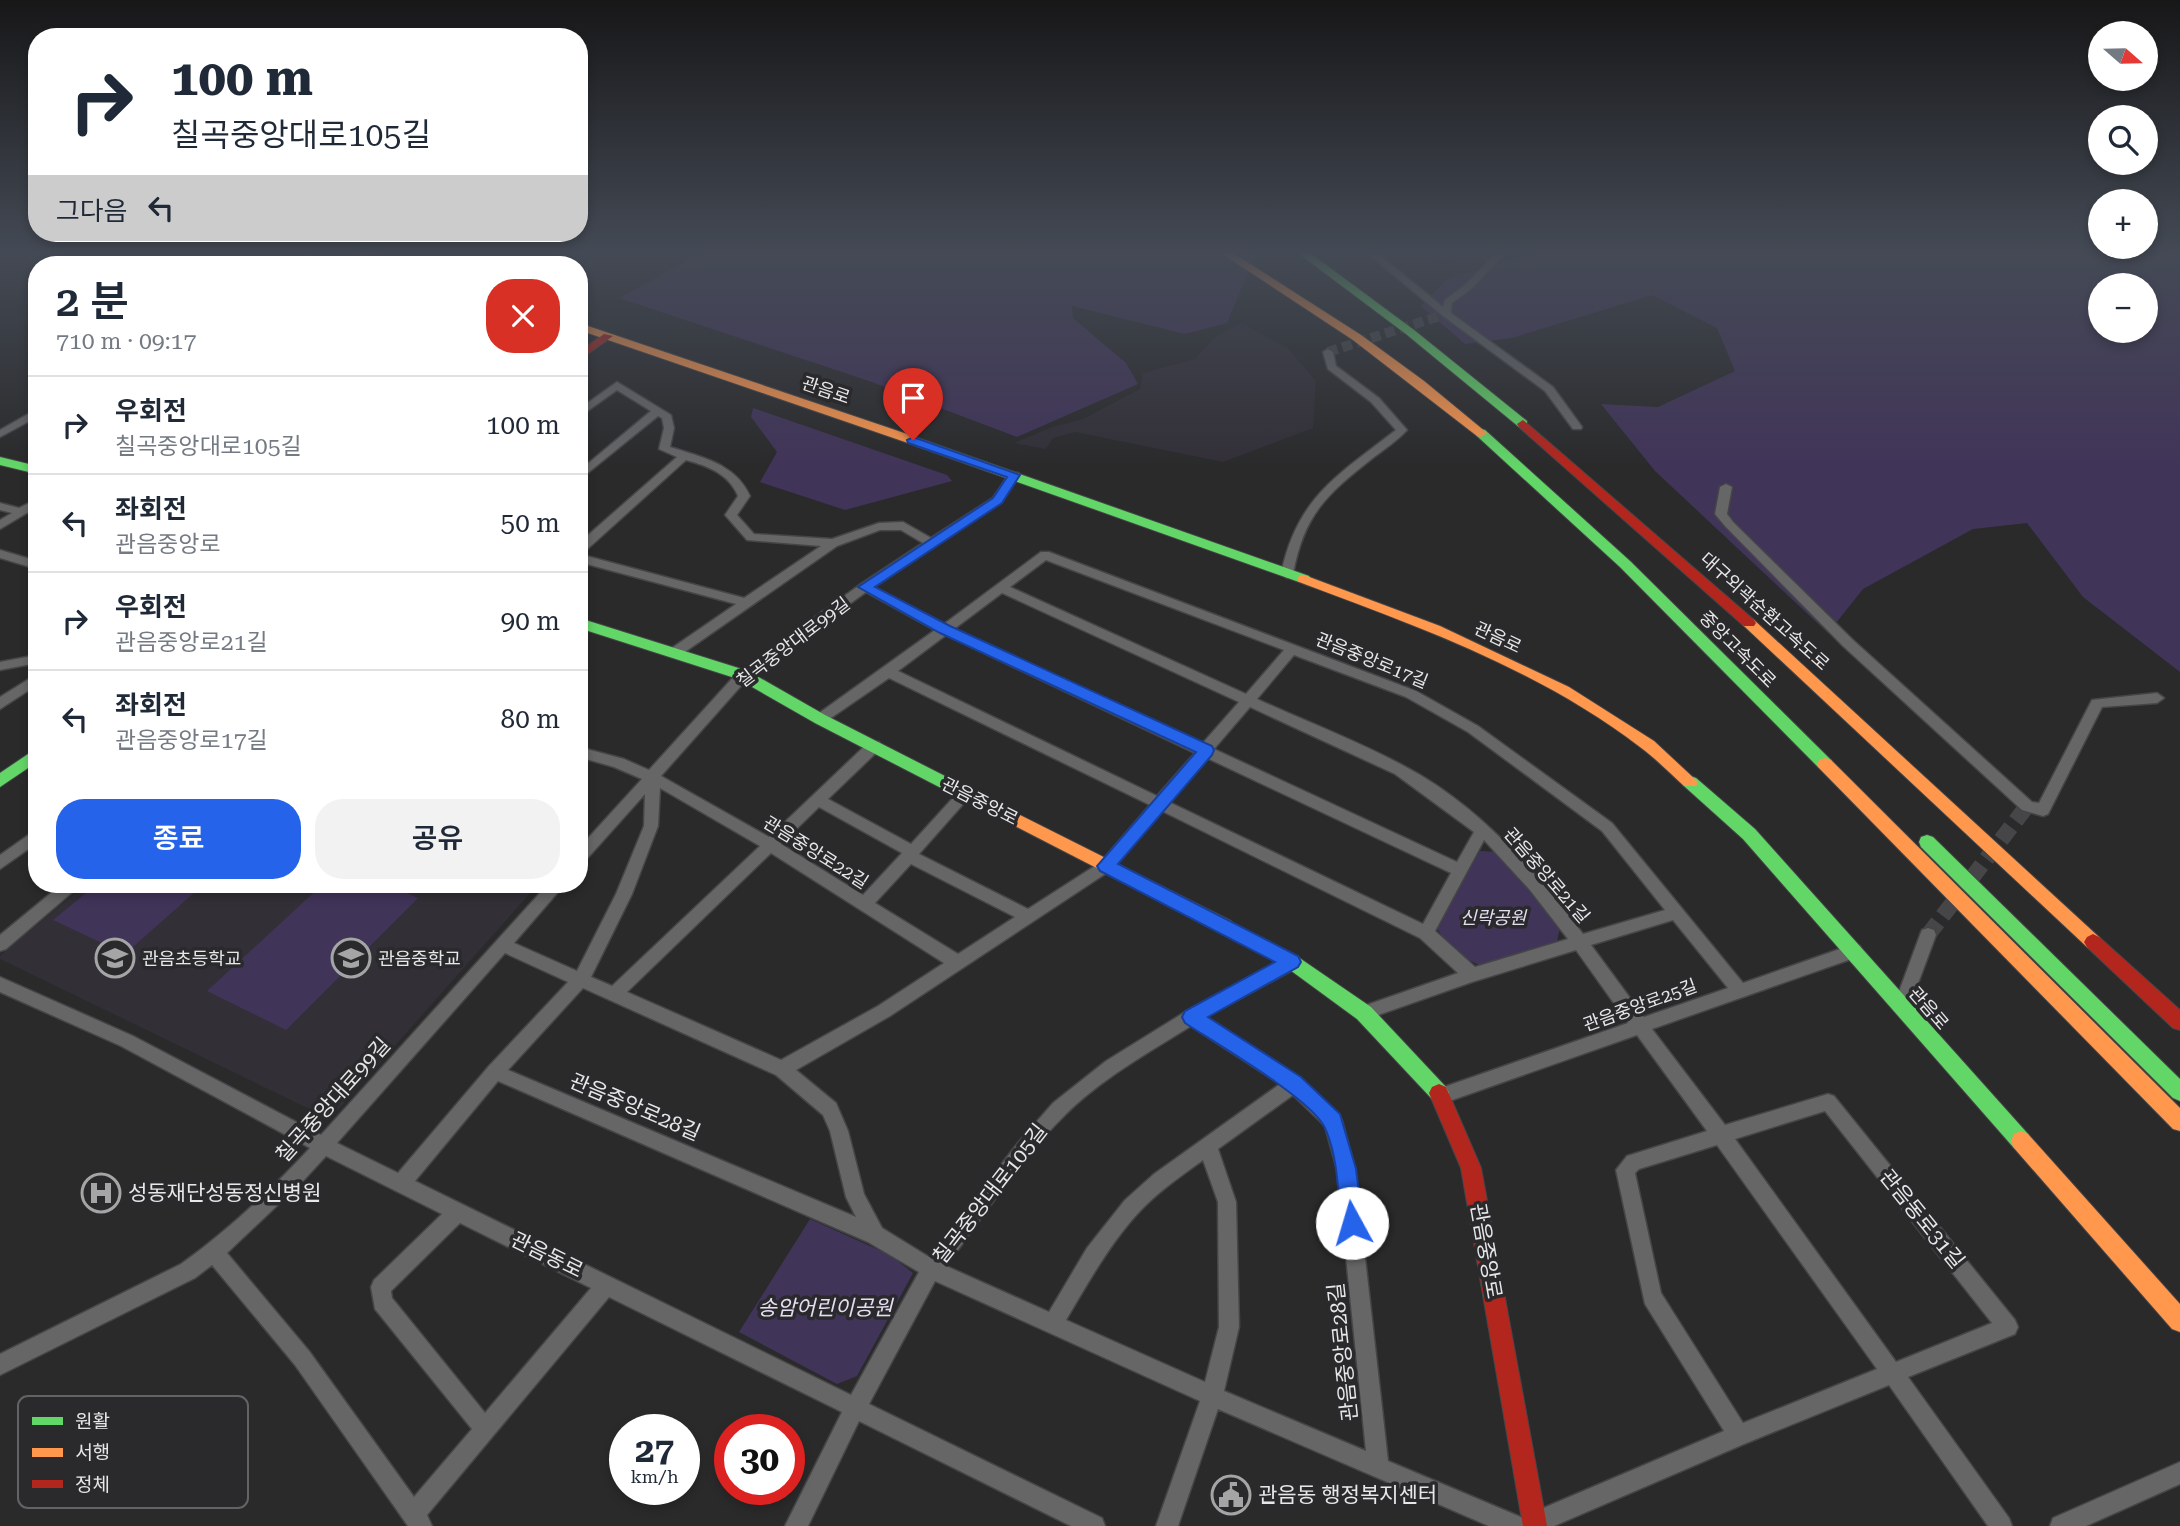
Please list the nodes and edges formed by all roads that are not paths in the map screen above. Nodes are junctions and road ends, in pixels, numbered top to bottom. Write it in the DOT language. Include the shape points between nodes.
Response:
graph roads {
  1 [pos="1343,324"];
  2 [pos="1361,324"];
  3 [pos="1399,324"];
  4 [pos="1416,324"];
  5 [pos="1460,324"];
  6 [pos="588,329"];
  7 [pos="608,336"];
  8 [pos="588,350"];
  9 [pos="1328,352"];
  10 [pos="588,407"];
  11 [pos="658,411"];
  12 [pos="28,417"];
  13 [pos="1577,426"];
  14 [pos="0,434"];
  15 [pos="1572,445"];
  16 [pos="684,456"];
  17 [pos="0,461"];
  18 [pos="28,468"];
  19 [pos="588,469"];
  20 [pos="1014,475"];
  21 [pos="1726,487"];
  22 [pos="0,506"];
  23 [pos="28,508"];
  24 [pos="21,512"];
  25 [pos="0,524"];
  26 [pos="588,542"];
  27 [pos="833,543"];
  28 [pos="932,544"];
  29 [pos="0,554"];
  30 [pos="588,560"];
  31 [pos="28,562"];
  32 [pos="1287,574"];
  33 [pos="865,587"];
  34 [pos="1001,588"];
  35 [pos="746,603"];
  36 [pos="588,626"];
  37 [pos="945,630"];
  38 [pos="1292,649"];
  39 [pos="674,653"];
  40 [pos="28,661"];
  41 [pos="0,666"];
  42 [pos="888,672"];
  43 [pos="743,676"];
  44 [pos="28,684"];
  45 [pos="2157,698"];
  46 [pos="1250,701"];
  47 [pos="0,704"];
  48 [pos="820,719"];
  49 [pos="874,746"];
  50 [pos="1206,750"];
  51 [pos="588,754"];
  52 [pos="28,761"];
  53 [pos="1851,767"];
  54 [pos="653,775"];
  55 [pos="0,781"];
  56 [pos="966,793"];
  57 [pos="818,800"];
  58 [pos="1160,804"];
  59 [pos="1482,831"];
  60 [pos="1917,832"];
  61 [pos="28,842"];
  62 [pos="2011,844"];
  63 [pos="771,845"];
  64 [pos="588,848"];
  65 [pos="911,854"];
  66 [pos="0,863"];
  67 [pos="1106,866"];
  68 [pos="1460,870"];
  69 [pos="61,893"];
  70 [pos="549,893"];
  71 [pos="864,905"];
  72 [pos="1678,912"];
  73 [pos="1029,917"];
  74 [pos="1426,933"];
  75 [pos="1928,935"];
  76 [pos="1579,940"];
  77 [pos="0,944"];
  78 [pos="503,945"];
  79 [pos="1854,951"];
  80 [pos="1292,962"];
  81 [pos="958,963"];
  82 [pos="1472,975"];
  83 [pos="582,978"];
  84 [pos="0,984"];
  85 [pos="1739,990"];
  86 [pos="615,993"];
  87 [pos="2180,1002"];
  88 [pos="1902,1005"];
  89 [pos="1364,1013"];
  90 [pos="1191,1017"];
  91 [pos="2180,1022"];
  92 [pos="1639,1026"];
  93 [pos="782,1069"];
  94 [pos="495,1072"];
  95 [pos="1294,1084"];
  96 [pos="2180,1092"];
  97 [pos="1441,1096"];
  98 [pos="2180,1122"];
  99 [pos="1720,1133"];
  100 [pos="324,1146"];
  101 [pos="1208,1147"];
  102 [pos="402,1183"];
  103 [pos="459,1211"];
  104 [pos="875,1235"];
  105 [pos="214,1252"];
  106 [pos="931,1269"];
  107 [pos="607,1284"];
  108 [pos="2180,1321"];
  109 [pos="1052,1325"];
  110 [pos="0,1365"];
  111 [pos="1892,1372"];
  112 [pos="1212,1396"];
  113 [pos="854,1409"];
  114 [pos="485,1429"];
  115 [pos="1738,1435"];
  116 [pos="1378,1465"];
  117 [pos="2180,1473"];
  118 [pos="417,1520"];
  119 [pos="1529,1525"];
  120 [pos="796,1526"];
  121 [pos="1094,1526"];
  122 [pos="1167,1526"];
  123 [pos="2001,1526"];
  124 [pos="2062,1526"];
  1 -- 98 [label="main road, 중앙고속도로" via="1498,445 1622,560"];
  2 -- 53 [label="main road, 중앙고속도로" via="1513,441"];
  3 -- 91 [label="main road, 대구외곽순환고속도로" via="1659,541"];
  4 -- 15 [label="main road"];
  5 -- 13 [label="street" via="1549,389"];
  6 -- 7 [label="main road, 관음로"];
  7 -- 8 [label="main road"];
  7 -- 20 [label="main road, 관음로"];
  9 -- 32 [label="street" via="1331,367 1376,401 1402,430 1309,511 1293,545"];
  10 -- 11 [label="street" via="617,385"];
  11 -- 16 [label="street" via="667,417 669,428 664,449"];
  11 -- 19 [label="street"];
  12 -- 14 [label="street"];
  16 -- 26 [label="street"];
  16 -- 27 [label="street" via="729,474 743,489 744,496 731,515 751,537"];
  17 -- 18 [label="main road"];
  20 -- 28 [label="street, 칠곡중앙대로99길" via="998,500"];
  20 -- 32 [label="main road, 관음로"];
  21 -- 45 [label="street" via="1721,514 1729,524 1848,643 2028,806 2043,810 2097,703"];
  22 -- 24 [label="street"];
  23 -- 24 [label="street"];
  24 -- 25 [label="street"];
  27 -- 28 [label="street" via="879,527 903,526"];
  27 -- 35 [label="street"];
  28 -- 33 [label="street, 칠곡중앙대로99길"];
  29 -- 31 [label="street"];
  30 -- 35 [label="street"];
  32 -- 79 [label="main road, 관음로" via="1376,605 1541,678 1642,740 1749,834"];
  33 -- 37 [label="street"];
  33 -- 43 [label="street, 칠곡중앙대로99길"];
  34 -- 37 [label="street, 관음중앙로17길"];
  34 -- 38 [label="street, 관음중앙로17길" via="1045,555"];
  34 -- 46 [label="street"];
  35 -- 39 [label="street"];
  36 -- 39 [label="main road, 관음중앙로"];
  37 -- 42 [label="street, 관음중앙로17길"];
  37 -- 50 [label="street"];
  38 -- 46 [label="street"];
  38 -- 72 [label="street, 관음중앙로17길" via="1411,694 1473,729 1607,827"];
  39 -- 43 [label="main road, 관음중앙로"];
  40 -- 41 [label="street"];
  42 -- 48 [label="street, 관음중앙로17길"];
  42 -- 58 [label="street"];
  43 -- 48 [label="main road, 관음중앙로"];
  43 -- 54 [label="street, 칠곡중앙대로99길"];
  44 -- 47 [label="street"];
  46 -- 50 [label="street"];
  46 -- 59 [label="street, 관음중앙로21길" via="1400,770"];
  48 -- 49 [label="main road, 관음중앙로"];
  49 -- 56 [label="main road, 관음중앙로"];
  49 -- 57 [label="street"];
  50 -- 58 [label="street"];
  50 -- 68 [label="street"];
  51 -- 54 [label="street"];
  52 -- 55 [label="main road"];
  54 -- 63 [label="street, 관음중앙로22길"];
  54 -- 64 [label="street, 칠곡중앙대로99길"];
  54 -- 83 [label="street" via="651,826 624,894"];
  56 -- 65 [label="street"];
  56 -- 67 [label="main road, 관음중앙로"];
  57 -- 63 [label="street"];
  57 -- 65 [label="street"];
  58 -- 67 [label="street"];
  58 -- 74 [label="street"];
  59 -- 68 [label="street"];
  59 -- 76 [label="street, 관음중앙로21길"];
  60 -- 96 [label="main road"];
  61 -- 66 [label="street"];
  62 -- 87 [label="main road"];
  63 -- 71 [label="street, 관음중앙로22길"];
  63 -- 86 [label="street"];
  65 -- 71 [label="street"];
  65 -- 73 [label="street"];
  67 -- 73 [label="street"];
  67 -- 80 [label="main road, 관음중앙로"];
  68 -- 74 [label="street"];
  69 -- 77 [label="street"];
  70 -- 78 [label="street, 칠곡중앙대로99길"];
  71 -- 81 [label="street, 관음중앙로22길"];
  72 -- 76 [label="street"];
  72 -- 85 [label="street, 관음중앙로17길"];
  73 -- 81 [label="street"];
  74 -- 82 [label="street"];
  75 -- 88 [label="street"];
  76 -- 82 [label="street"];
  76 -- 92 [label="street, 관음중앙로21길"];
  78 -- 83 [label="street"];
  78 -- 100 [label="street, 칠곡중앙대로99길"];
  79 -- 85 [label="street, 관음중앙로25길"];
  79 -- 88 [label="main road, 관음로"];
  80 -- 89 [label="main road, 관음중앙로"];
  80 -- 90 [label="street, 칠곡중앙대로105길"];
  81 -- 93 [label="street" via="884,1012"];
  82 -- 89 [label="street"];
  83 -- 86 [label="street"];
  83 -- 94 [label="street"];
  84 -- 100 [label="street, 관음동로" via="127,1041"];
  85 -- 92 [label="street, 관음중앙로25길"];
  86 -- 93 [label="street"];
  88 -- 108 [label="main road, 관음로"];
  89 -- 97 [label="main road, 관음중앙로"];
  90 -- 95 [label="street, 관음중앙로28길"];
  90 -- 106 [label="street, 칠곡중앙대로105길" via="1112,1067 1059,1109"];
  92 -- 97 [label="street, 관음중앙로25길"];
  92 -- 99 [label="street"];
  93 -- 104 [label="street" via="830,1109 855,1197"];
  94 -- 102 [label="street"];
  94 -- 104 [label="street, 관음중앙로28길"];
  95 -- 101 [label="street"];
  95 -- 116 [label="street, 관음중앙로28길" via="1333,1121 1346,1169"];
  97 -- 119 [label="main road, 관음중앙로" via="1471,1168"];
  99 -- 111 [label="street"];
  99 -- 111 [label="street, 관음동로31길" via="1828,1102 2008,1327"];
  99 -- 115 [label="street, 관음동로31길" via="1633,1162 1625,1170 1652,1297"];
  100 -- 102 [label="street, 관음동로"];
  100 -- 105 [label="street, 칠곡중앙대로99길"];
  101 -- 109 [label="street" via="1132,1206 1094,1255"];
  101 -- 112 [label="street" via="1227,1202 1229,1327"];
  102 -- 103 [label="street, 관음동로"];
  103 -- 107 [label="street, 관음동로"];
  103 -- 114 [label="street" via="382,1287 380,1295"];
  104 -- 106 [label="street, 관음중앙로28길"];
  105 -- 110 [label="street, 칠곡중앙대로99길" via="188,1271"];
  105 -- 118 [label="street" via="302,1358"];
  106 -- 109 [label="street, 관음중앙로28길"];
  106 -- 113 [label="street, 칠곡중앙대로105길"];
  107 -- 113 [label="street, 관음동로"];
  107 -- 114 [label="street"];
  109 -- 112 [label="street, 관음중앙로28길"];
  111 -- 115 [label="street"];
  111 -- 123 [label="street"];
  112 -- 116 [label="street, 관음중앙로28길"];
  112 -- 122 [label="street"];
  113 -- 120 [label="street, 칠곡중앙대로105길"];
  113 -- 121 [label="street, 관음동로"];
  114 -- 118 [label="street"];
  115 -- 119 [label="street"];
  116 -- 119 [label="street, 관음중앙로28길"];
  117 -- 124 [label="street"];
}
